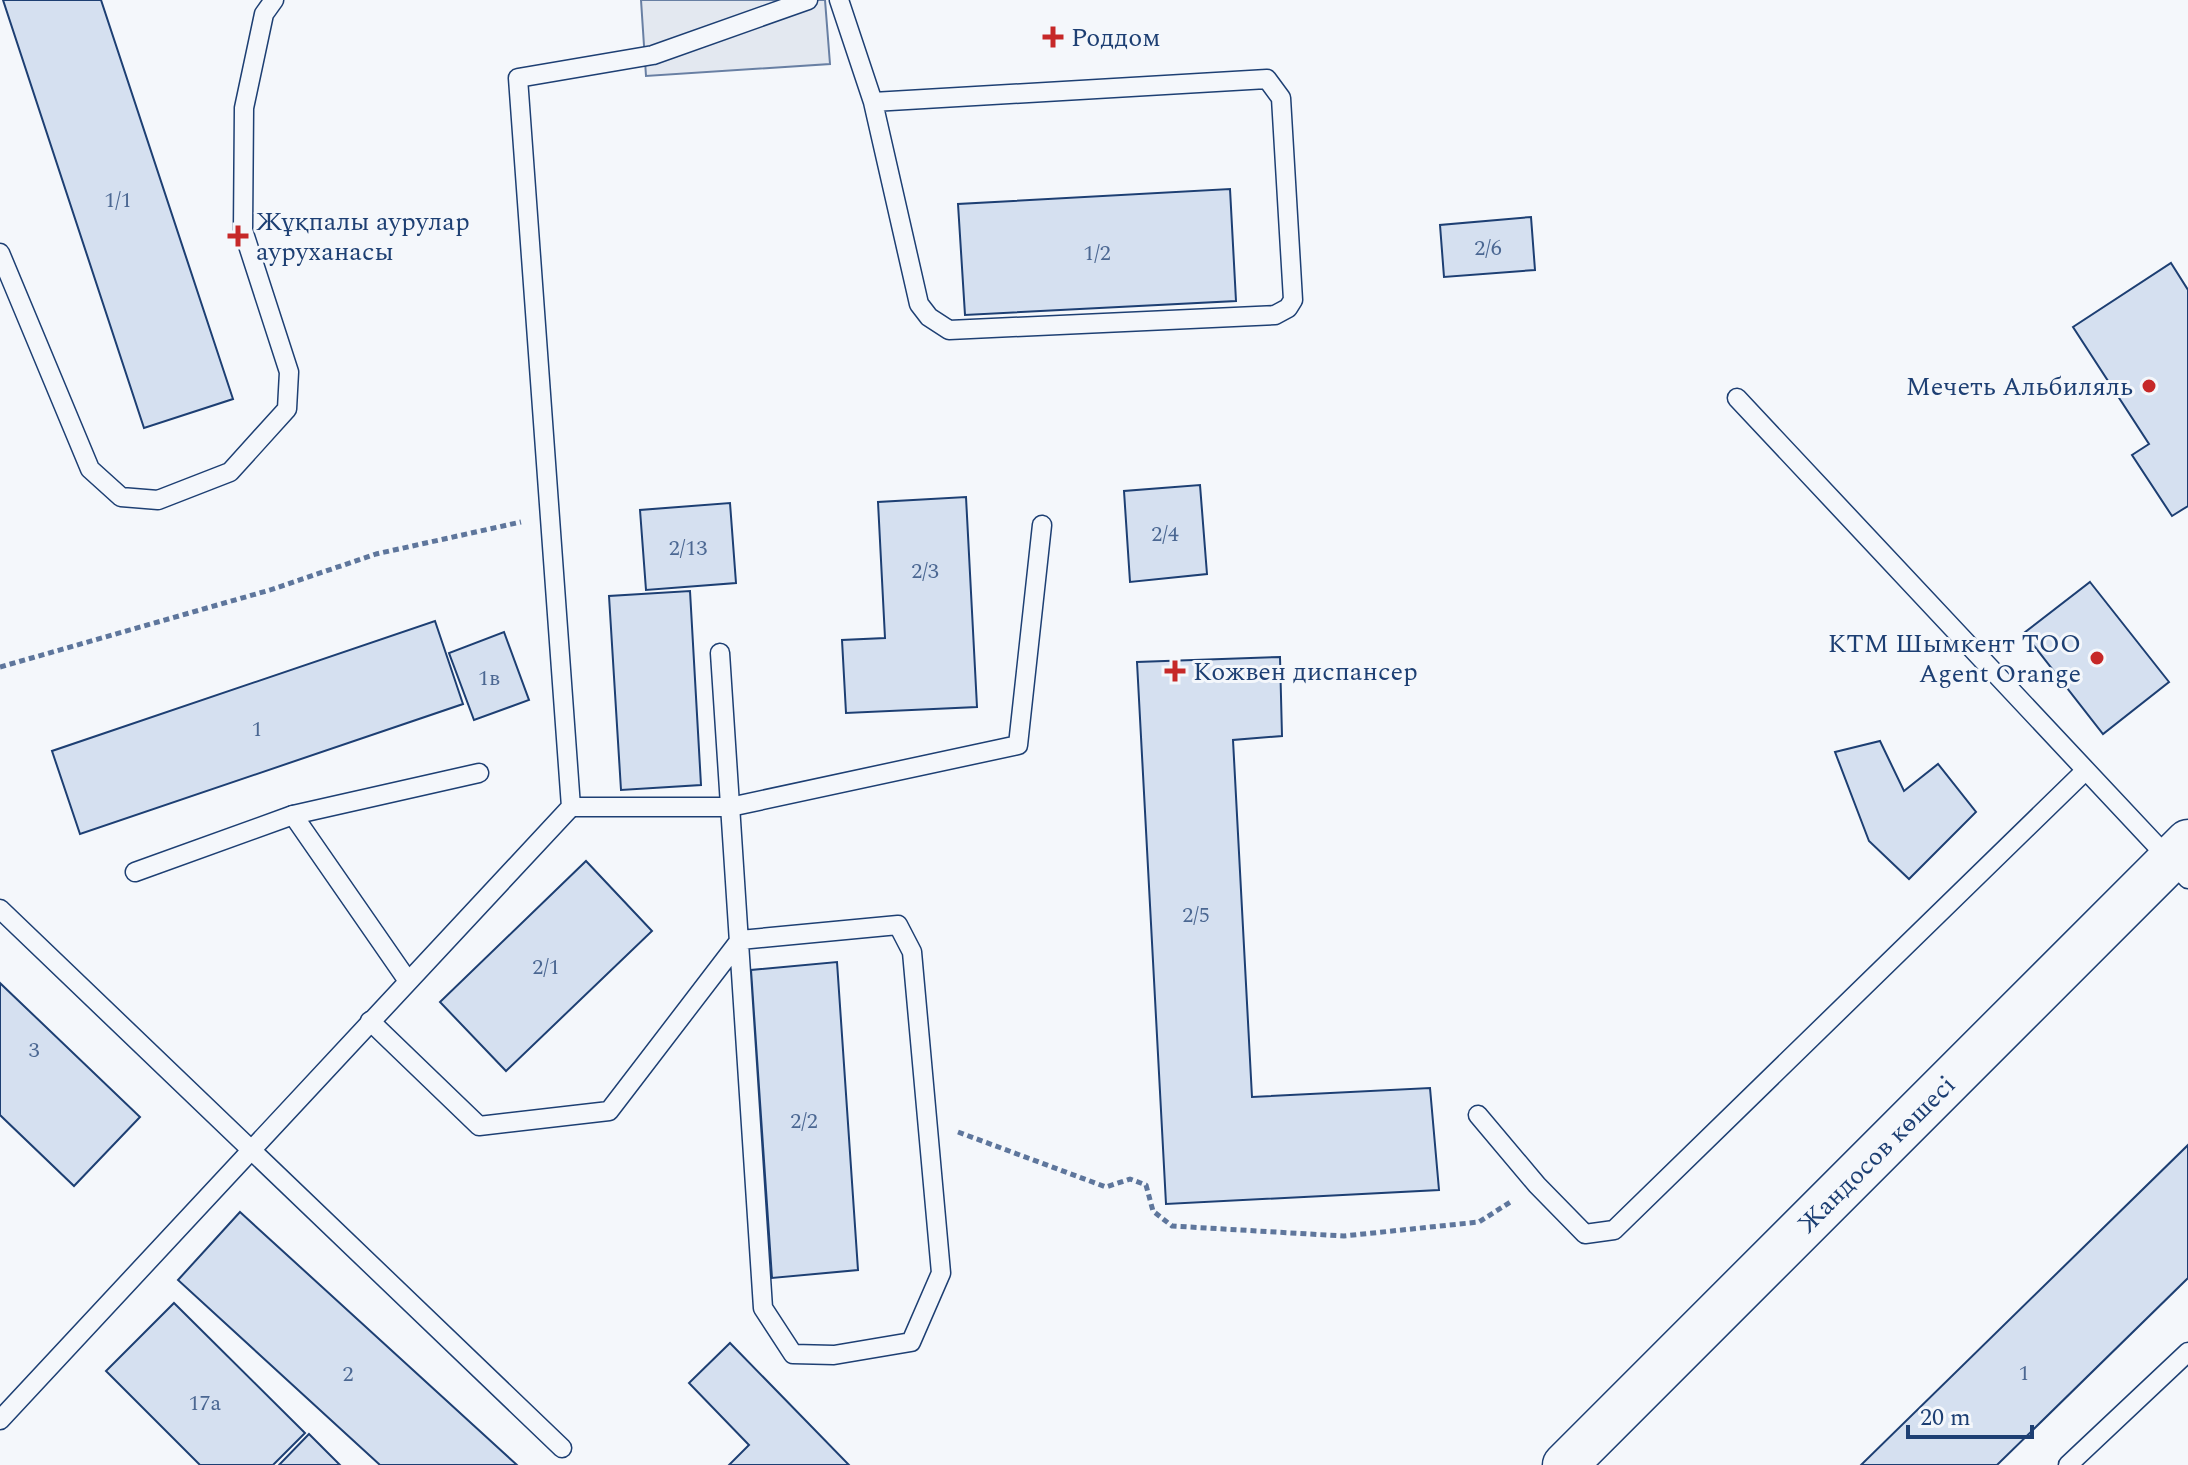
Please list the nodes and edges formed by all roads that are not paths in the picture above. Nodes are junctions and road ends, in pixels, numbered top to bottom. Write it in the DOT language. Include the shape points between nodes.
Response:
graph roads {
  1 [pos="274,0"];
  2 [pos="808,0"];
  3 [pos="839,0"];
  4 [pos="873,102"];
  5 [pos="0,253"];
  6 [pos="1737,398"];
  7 [pos="1042,525"];
  8 [pos="720,653"];
  9 [pos="2085,771"];
  10 [pos="479,773"];
  11 [pos="571,807"];
  12 [pos="730,807"];
  13 [pos="293,815"];
  14 [pos="2182,861"];
  15 [pos="135,872"];
  16 [pos="0,909"];
  17 [pos="740,940"];
  18 [pos="408,981"];
  19 [pos="370,1021"];
  20 [pos="1478,1115"];
  21 [pos="251,1149"];
  22 [pos="2188,1352"];
  23 [pos="0,1420"];
  24 [pos="562,1448"];
  25 [pos="1565,1465"];
  26 [pos="2068,1465"];
  1 -- 5 [label="lane" via="264,14 244,108 243,230 289,372 287,409 230,472 158,500 121,497 90,469"];
  2 -- 11 [label="lane" via="653,55 518,78"];
  3 -- 4 [label="lane"];
  4 -- 4 [label="lane" via="919,304 949,330 1275,315 1293,300 1281,98 1267,79"];
  6 -- 9 [label="lane"];
  7 -- 12 [label="lane" via="1018,745"];
  8 -- 12 [label="lane"];
  9 -- 14 [label="lane"];
  9 -- 20 [label="lane" via="1614,1230 1585,1234"];
  10 -- 13 [label="lane"];
  11 -- 12 [label="lane"];
  11 -- 18 [label="lane"];
  12 -- 17 [label="lane"];
  13 -- 15 [label="lane"];
  13 -- 18 [label="lane"];
  14 -- 25 [label="street, Жандосов көшесі"];
  16 -- 21 [label="lane"];
  17 -- 17 [label="lane" via="898,925 912,952 941,1273 911,1342 834,1355 793,1354 763,1308"];
  17 -- 19 [label="lane" via="609,1111 479,1126"];
  18 -- 19 [label="lane"];
  19 -- 21 [label="lane"];
  21 -- 23 [label="lane"];
  21 -- 24 [label="lane"];
  22 -- 26 [label="lane"];
}
